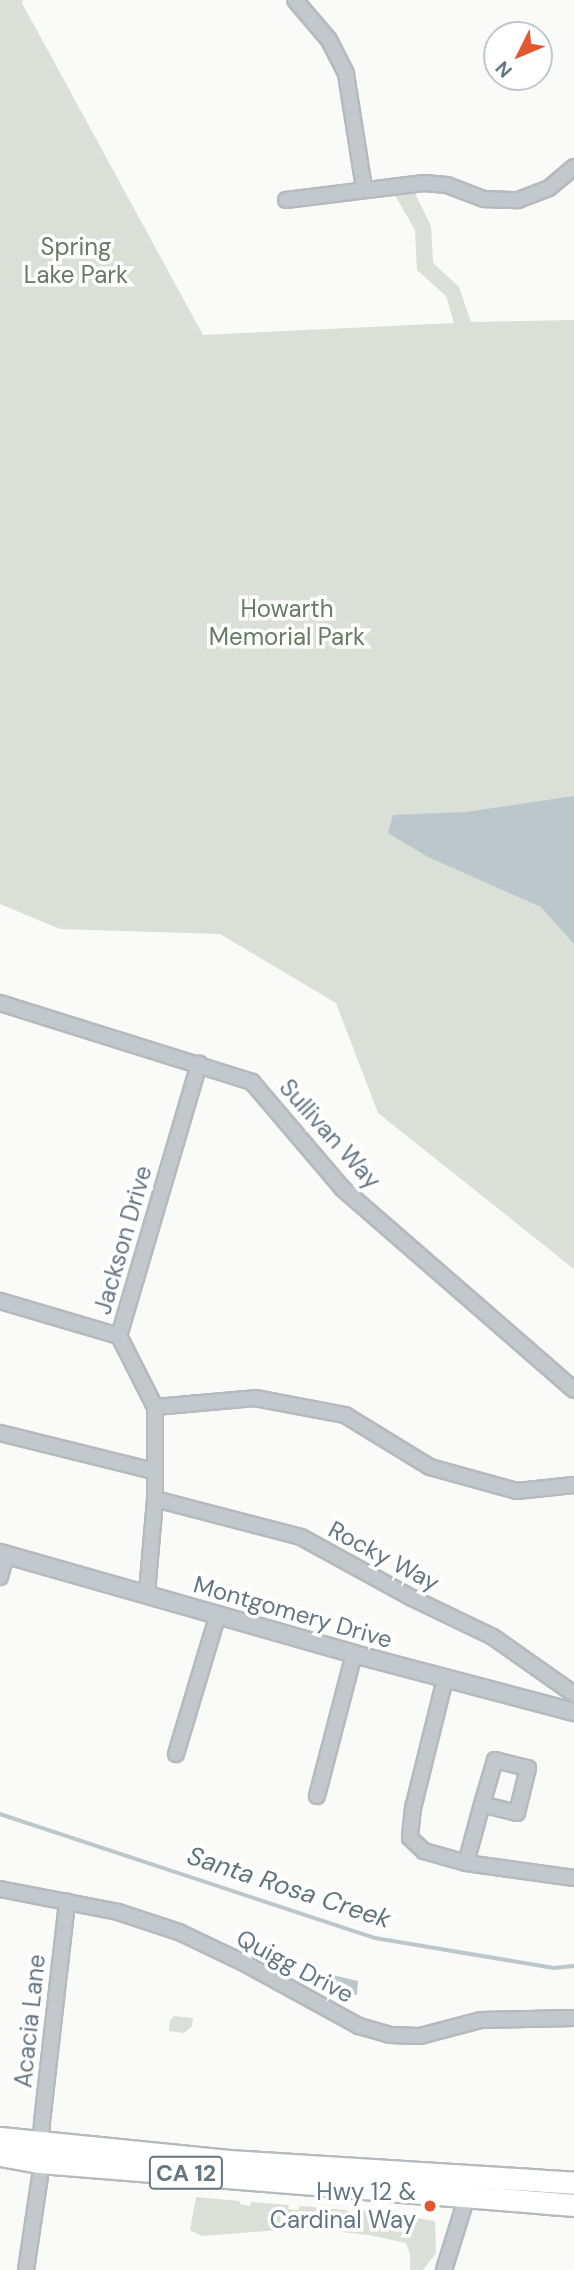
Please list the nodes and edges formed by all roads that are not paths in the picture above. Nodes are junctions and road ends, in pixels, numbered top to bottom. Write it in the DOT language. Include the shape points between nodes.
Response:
graph roads {
  1 [pos="295,0"];
  2 [pos="574,167"];
  3 [pos="365,188"];
  4 [pos="286,200"];
  5 [pos="0,1003"];
  6 [pos="199,1064"];
  7 [pos="0,1301"];
  8 [pos="119,1336"];
  9 [pos="574,1390"];
  10 [pos="155,1407"];
  11 [pos="0,1433"];
  12 [pos="154,1471"];
  13 [pos="574,1485"];
  14 [pos="155,1499"];
  15 [pos="3,1554"];
  16 [pos="0,1577"];
  17 [pos="147,1593"];
  18 [pos="218,1614"];
  19 [pos="354,1654"];
  20 [pos="446,1679"];
  21 [pos="574,1694"];
  22 [pos="574,1712"];
  23 [pos="176,1754"];
  24 [pos="317,1796"];
  25 [pos="482,1804"];
  26 [pos="466,1863"];
  27 [pos="574,1878"];
  28 [pos="0,1888"];
  29 [pos="67,1901"];
  30 [pos="574,2018"];
  31 [pos="0,2137"];
  32 [pos="41,2152"];
  33 [pos="0,2155"];
  34 [pos="469,2174"];
  35 [pos="574,2183"];
  36 [pos="467,2196"];
  37 [pos="574,2205"];
  38 [pos="26,2270"];
  39 [pos="444,2270"];
  1 -- 3 [label="street" via="329,40 346,74"];
  2 -- 3 [label="street" via="549,188 518,200 484,199 447,185 424,183"];
  3 -- 4 [label="street"];
  5 -- 6 [label="street, Sullivan Way"];
  6 -- 8 [label="street, Jackson Drive"];
  6 -- 9 [label="street, Sullivan Way" via="252,1082 343,1189"];
  7 -- 8 [label="street"];
  8 -- 10 [label="street, Jackson Drive"];
  10 -- 12 [label="street, Jackson Drive"];
  10 -- 13 [label="street" via="255,1398 345,1415 430,1467 517,1491"];
  11 -- 12 [label="street"];
  12 -- 14 [label="street, Jackson Drive"];
  14 -- 17 [label="street, Jackson Drive"];
  14 -- 21 [label="street, Rocky Way" via="301,1537 493,1637"];
  15 -- 16 [label="street"];
  15 -- 17 [label="street, Montgomery Drive"];
  17 -- 18 [label="street, Montgomery Drive"];
  18 -- 19 [label="street, Montgomery Drive"];
  18 -- 23 [label="street"];
  19 -- 20 [label="street, Montgomery Drive"];
  19 -- 24 [label="street"];
  20 -- 22 [label="street, Montgomery Drive"];
  20 -- 26 [label="street" via="409,1828 416,1846"];
  25 -- 26 [label="street"];
  26 -- 27 [label="street"];
  28 -- 29 [label="street, Quigg Drive"];
  29 -- 30 [label="street, Quigg Drive" via="179,1932 359,2025 390,2035 420,2036 489,2020"];
  29 -- 32 [label="street, Acacia Lane"];
  31 -- 32 [label="main road, CA 12"];
  32 -- 33 [label="main road, CA 12"];
  32 -- 34 [label="main road, CA 12"];
  32 -- 36 [label="main road, CA 12"];
  32 -- 38 [label="street, Acacia Lane"];
  34 -- 35 [label="main road, CA 12"];
  34 -- 36 [label="main road"];
  36 -- 37 [label="main road, CA 12"];
  36 -- 39 [label="street"];
}
